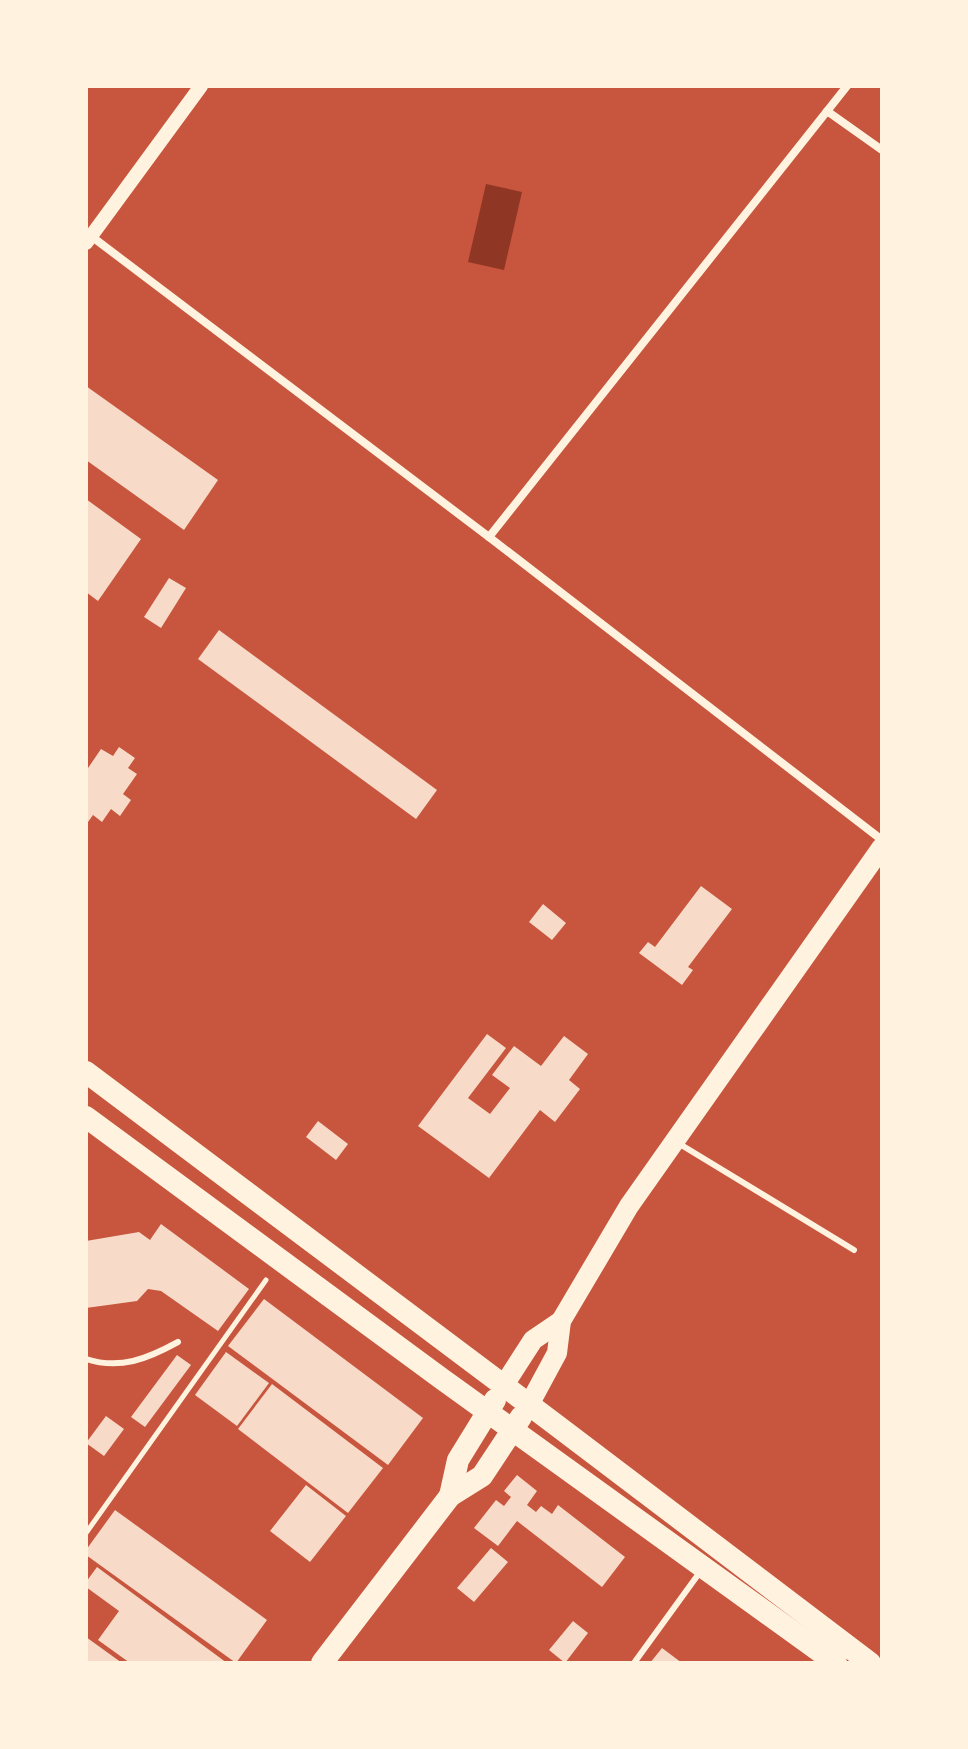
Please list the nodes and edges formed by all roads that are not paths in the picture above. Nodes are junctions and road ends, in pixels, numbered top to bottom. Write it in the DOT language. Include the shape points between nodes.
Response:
graph roads {
  1 [pos="201,86"];
  2 [pos="847,86"];
  3 [pos="827,111"];
  4 [pos="882,150"];
  5 [pos="88,239"];
  6 [pos="489,537"];
  7 [pos="882,840"];
  8 [pos="882,847"];
  9 [pos="86,1072"];
  10 [pos="88,1122"];
  11 [pos="675,1141"];
  12 [pos="854,1250"];
  13 [pos="561,1321"];
  14 [pos="178,1342"];
  15 [pos="86,1359"];
  16 [pos="504,1385"];
  17 [pos="530,1403"];
  18 [pos="488,1411"];
  19 [pos="513,1429"];
  20 [pos="450,1496"];
  21 [pos="703,1566"];
  22 [pos="322,1663"];
  23 [pos="634,1663"];
  24 [pos="836,1663"];
  25 [pos="870,1663"];
  1 -- 5 [label="street"];
  2 -- 3 [label="street"];
  3 -- 4 [label="street"];
  3 -- 6 [label="street"];
  5 -- 6 [label="street"];
  6 -- 7 [label="street"];
  8 -- 11 [label="main road"];
  9 -- 16 [label="highway"];
  10 -- 18 [label="highway"];
  11 -- 12 [label="lane"];
  11 -- 13 [label="main road" via="629,1206"];
  13 -- 16 [label="main road" via="533,1340"];
  13 -- 17 [label="main road" via="557,1353"];
  14 -- 15 [label="lane" via="150,1358 105,1365"];
  16 -- 17 [label="highway"];
  16 -- 18 [label="highway"];
  17 -- 19 [label="highway"];
  17 -- 25 [label="highway"];
  18 -- 19 [label="highway"];
  18 -- 20 [label="highway" via="458,1460"];
  19 -- 20 [label="highway" via="482,1476"];
  19 -- 21 [label="highway"];
  20 -- 22 [label="highway"];
  21 -- 23 [label="lane"];
  21 -- 24 [label="highway"];
}
